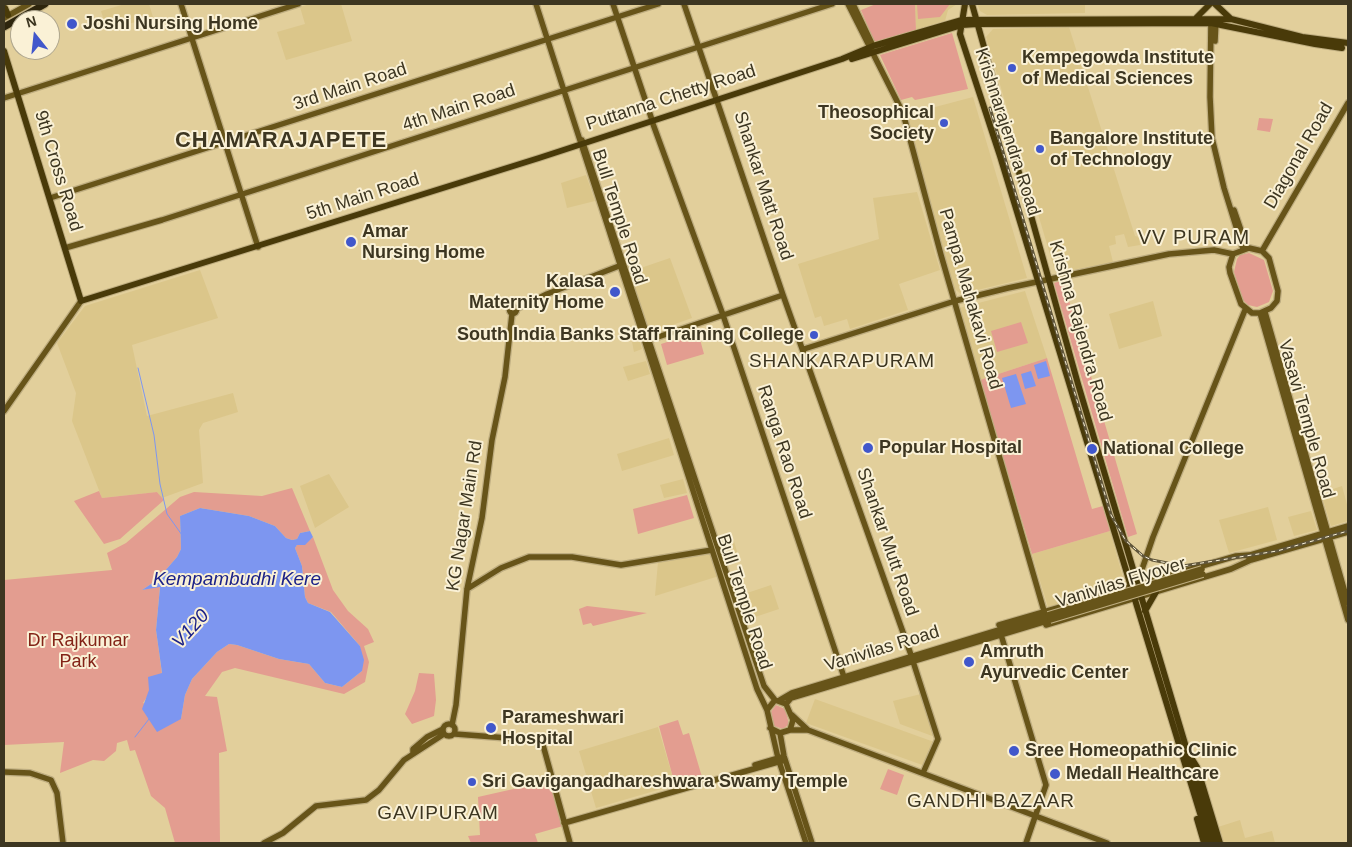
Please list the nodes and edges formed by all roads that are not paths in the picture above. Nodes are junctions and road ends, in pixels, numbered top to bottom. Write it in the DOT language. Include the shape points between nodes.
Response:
graph roads {
  1 [pos="29,4"];
  2 [pos="39,4"];
  3 [pos="45,4"];
  4 [pos="181,4"];
  5 [pos="298,4"];
  6 [pos="536,4"];
  7 [pos="613,4"];
  8 [pos="658,4"];
  9 [pos="684,4"];
  10 [pos="832,4"];
  11 [pos="848,4"];
  12 [pos="853,4"];
  13 [pos="965,4"];
  14 [pos="972,4"];
  15 [pos="1212,4"];
  16 [pos="5,11"];
  17 [pos="618,17"];
  18 [pos="1196,18"];
  19 [pos="1231,19"];
  20 [pos="1214,21"];
  21 [pos="962,22"];
  22 [pos="977,22"];
  23 [pos="4,27"];
  24 [pos="191,38"];
  25 [pos="548,39"];
  26 [pos="1348,43"];
  27 [pos="700,47"];
  28 [pos="1348,47"];
  29 [pos="869,50"];
  30 [pos="4,51"];
  31 [pos="635,68"];
  32 [pos="564,90"];
  33 [pos="18,93"];
  34 [pos="4,98"];
  35 [pos="719,100"];
  36 [pos="1348,103"];
  37 [pos="652,122"];
  38 [pos="224,143"];
  39 [pos="581,144"];
  40 [pos="241,194"];
  41 [pos="50,198"];
  42 [pos="258,247"];
  43 [pos="65,248"];
  44 [pos="1245,248"];
  45 [pos="1262,251"];
  46 [pos="1232,254"];
  47 [pos="619,266"];
  48 [pos="1049,280"];
  49 [pos="1038,282"];
  50 [pos="783,295"];
  51 [pos="81,301"];
  52 [pos="955,301"];
  53 [pos="1246,310"];
  54 [pos="1262,312"];
  55 [pos="723,315"];
  56 [pos="646,341"];
  57 [pos="804,349"];
  58 [pos="4,411"];
  59 [pos="1348,526"];
  60 [pos="1348,532"];
  61 [pos="1327,536"];
  62 [pos="712,550"];
  63 [pos="1251,557"];
  64 [pos="1134,585"];
  65 [pos="467,589"];
  66 [pos="1156,592"];
  67 [pos="1137,598"];
  68 [pos="1348,602"];
  69 [pos="1144,612"];
  70 [pos="1047,615"];
  71 [pos="1348,620"];
  72 [pos="998,635"];
  73 [pos="912,658"];
  74 [pos="844,677"];
  75 [pos="778,700"];
  76 [pos="786,704"];
  77 [pos="766,710"];
  78 [pos="792,715"];
  79 [pos="452,725"];
  80 [pos="770,727"];
  81 [pos="790,730"];
  82 [pos="808,730"];
  83 [pos="444,732"];
  84 [pos="780,733"];
  85 [pos="454,734"];
  86 [pos="1182,758"];
  87 [pos="782,759"];
  88 [pos="4,772"];
  89 [pos="924,773"];
  90 [pos="562,815"];
  91 [pos="1035,816"];
  92 [pos="575,819"];
  93 [pos="564,823"];
  94 [pos="64,843"];
  95 [pos="264,843"];
  96 [pos="570,843"];
  97 [pos="806,843"];
  98 [pos="812,843"];
  99 [pos="1026,843"];
  100 [pos="1107,843"];
  101 [pos="1204,843"];
  102 [pos="1214,843"];
  1 -- 16 [label="street"];
  2 -- 23 [label="highway"];
  3 -- 23 [label="highway"];
  4 -- 24 [label="street"];
  5 -- 24 [label="street"];
  6 -- 25 [label="street"];
  7 -- 17 [label="street, Ranga Rao Road"];
  8 -- 17 [label="street, 3rd Main Road"];
  9 -- 27 [label="street, Shankar Matt Road"];
  10 -- 27 [label="street, 4th Main Road"];
  11 -- 29 [label="street, Pampa Mahakavi Road"];
  12 -- 29 [label="street, Pampa Mahakavi Road"];
  13 -- 21 [label="main road"];
  14 -- 22 [label="main road, Krishna Rajendra Road"];
  15 -- 18 [label="main road"];
  15 -- 19 [label="main road"];
  15 -- 20 [label="main road"];
  17 -- 25 [label="street, 3rd Main Road"];
  17 -- 31 [label="street, Ranga Rao Road"];
  18 -- 20 [label="main road"];
  18 -- 22 [label="main road"];
  19 -- 20 [label="main road"];
  19 -- 26 [label="main road" via="1302,37"];
  20 -- 22 [label="main road"];
  20 -- 28 [label="main road" via="1315,44"];
  20 -- 44 [label="street" via="1215,138"];
  21 -- 22 [label="main road, Puttanna Chetty Road"];
  21 -- 29 [label="main road, Puttanna Chetty Road"];
  21 -- 49 [label="main road, Krishnarajendra Road" via="960,34"];
  22 -- 48 [label="main road, Krishna Rajendra Road"];
  24 -- 33 [label="street"];
  24 -- 38 [label="street"];
  25 -- 32 [label="street"];
  25 -- 38 [label="street, 3rd Main Road"];
  27 -- 31 [label="street, 4th Main Road"];
  27 -- 35 [label="street, Shankar Matt Road"];
  29 -- 35 [label="main road, Puttanna Chetty Road"];
  29 -- 52 [label="street, Pampa Mahakavi Road" via="903,113"];
  30 -- 33 [label="main road, 9th Cross Road"];
  31 -- 32 [label="street, 4th Main Road"];
  31 -- 37 [label="street, Ranga Rao Road"];
  32 -- 39 [label="street"];
  32 -- 40 [label="street, 4th Main Road"];
  33 -- 34 [label="street"];
  33 -- 41 [label="main road, 9th Cross Road"];
  35 -- 37 [label="main road, Puttanna Chetty Road"];
  35 -- 50 [label="street, Shankar Matt Road"];
  36 -- 45 [label="street, Diagonal Road"];
  37 -- 39 [label="main road, Puttanna Chetty Road"];
  37 -- 55 [label="street, Ranga Rao Road"];
  38 -- 40 [label="street"];
  38 -- 41 [label="street, 3rd Main Road"];
  39 -- 42 [label="main road, 5th Main Road"];
  39 -- 47 [label="street, Bull Temple Road"];
  39 -- 56 [label="street, Bull Temple Road"];
  40 -- 42 [label="street"];
  40 -- 43 [label="street, 4th Main Road"];
  41 -- 43 [label="main road, 9th Cross Road"];
  42 -- 51 [label="main road, 5th Main Road"];
  43 -- 51 [label="main road, 9th Cross Road"];
  44 -- 45 [label="street"];
  44 -- 46 [label="street"];
  45 -- 54 [label="street" via="1269,258 1279,296 1271,308"];
  46 -- 48 [label="street" via="1214,250 1184,252"];
  46 -- 53 [label="street" via="1230,273"];
  47 -- 56 [label="street, Bull Temple Road"];
  47 -- 65 [label="street, KG Nagar Main Rd" via="547,294 514,311 482,518"];
  48 -- 49 [label="street"];
  48 -- 64 [label="main road, Krishna Rajendra Road"];
  49 -- 52 [label="street"];
  49 -- 64 [label="main road, Krishnarajendra Road"];
  50 -- 55 [label="street"];
  50 -- 57 [label="street, Shankar Matt Road"];
  51 -- 58 [label="street"];
  52 -- 57 [label="street"];
  52 -- 70 [label="street, Pampa Mahakavi Road"];
  53 -- 54 [label="street"];
  53 -- 64 [label="street"];
  54 -- 61 [label="street, Vasavi Temple Road"];
  55 -- 56 [label="street"];
  55 -- 74 [label="street, Ranga Rao Road"];
  56 -- 62 [label="street, Bull Temple Road"];
  56 -- 75 [label="street, Bull Temple Road" via="764,686"];
  57 -- 73 [label="street, Shankar Mutt Road"];
  59 -- 61 [label="street"];
  60 -- 61 [label="street"];
  61 -- 63 [label="street"];
  61 -- 68 [label="street"];
  61 -- 71 [label="street"];
  62 -- 65 [label="street" via="621,565 572,556 529,557 507,565"];
  62 -- 77 [label="street, Bull Temple Road" via="756,689"];
  63 -- 64 [label="street" via="1236,556"];
  63 -- 66 [label="street" via="1231,569"];
  63 -- 70 [label="street, Vanivilas Flyover, bridge"];
  64 -- 67 [label="main road, Krishna Rajendra Road"];
  64 -- 70 [label="street"];
  65 -- 79 [label="street, KG Nagar Main Rd"];
  66 -- 67 [label="street"];
  66 -- 69 [label="main road"];
  67 -- 69 [label="main road, Krishna Rajendra Road"];
  67 -- 72 [label="street"];
  67 -- 86 [label="main road, Krishna Rajendra Road"];
  69 -- 102 [label="main road, Krishna Rajendra Road" via="1187,751 1197,766"];
  70 -- 72 [label="street, Vanivilas Flyover"];
  72 -- 73 [label="street, Vanivilas Road"];
  72 -- 91 [label="street" via="1046,785"];
  73 -- 74 [label="street, Vanivilas Road"];
  73 -- 76 [label="street, Vanivilas Road" via="791,698"];
  73 -- 89 [label="street, Shankar Mutt Road" via="938,739"];
  74 -- 75 [label="street, Vanivilas Road" via="790,693"];
  75 -- 76 [label="street"];
  75 -- 77 [label="street"];
  76 -- 78 [label="street"];
  77 -- 80 [label="street"];
  78 -- 81 [label="street"];
  78 -- 82 [label="street"];
  79 -- 83 [label="street" via="446,724"];
  79 -- 85 [label="street"];
  80 -- 84 [label="street"];
  80 -- 87 [label="street"];
  81 -- 82 [label="street"];
  81 -- 84 [label="street"];
  82 -- 89 [label="street"];
  83 -- 85 [label="street" via="450,736"];
  83 -- 95 [label="street" via="427,737 413,749 413,754 366,800 316,806 283,833"];
  84 -- 87 [label="street"];
  85 -- 90 [label="street" via="534,740 543,745"];
  86 -- 101 [label="main road"];
  86 -- 102 [label="main road"];
  87 -- 92 [label="street"];
  87 -- 97 [label="street"];
  87 -- 98 [label="street"];
  88 -- 94 [label="street" via="30,773 50,780 57,792"];
  89 -- 91 [label="street"];
  90 -- 92 [label="street"];
  90 -- 93 [label="street"];
  91 -- 99 [label="street"];
  91 -- 100 [label="street"];
  92 -- 93 [label="street"];
  93 -- 96 [label="street"];
}
